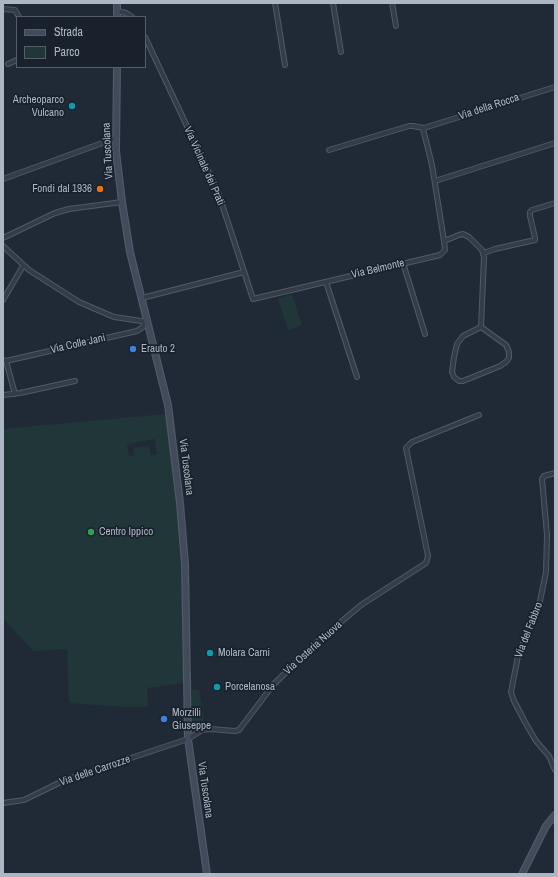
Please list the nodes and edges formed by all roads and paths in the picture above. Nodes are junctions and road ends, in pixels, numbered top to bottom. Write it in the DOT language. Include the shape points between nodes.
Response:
graph roads {
  1 [pos="117,3"];
  2 [pos="275,3"];
  3 [pos="334,3"];
  4 [pos="392,3"];
  5 [pos="3,9"];
  6 [pos="117,14"];
  7 [pos="19,16"];
  8 [pos="130,16"];
  9 [pos="396,26"];
  10 [pos="146,39"];
  11 [pos="342,52"];
  12 [pos="16,60"];
  13 [pos="8,64"];
  14 [pos="285,65"];
  15 [pos="117,68"];
  16 [pos="555,87"];
  17 [pos="423,129"];
  18 [pos="116,138"];
  19 [pos="555,143"];
  20 [pos="328,150"];
  21 [pos="3,179"];
  22 [pos="435,181"];
  23 [pos="122,202"];
  24 [pos="555,203"];
  25 [pos="3,238"];
  26 [pos="444,241"];
  27 [pos="3,246"];
  28 [pos="484,253"];
  29 [pos="403,263"];
  30 [pos="23,266"];
  31 [pos="244,272"];
  32 [pos="326,282"];
  33 [pos="142,298"];
  34 [pos="253,299"];
  35 [pos="3,300"];
  36 [pos="147,322"];
  37 [pos="481,327"];
  38 [pos="425,334"];
  39 [pos="4,360"];
  40 [pos="357,377"];
  41 [pos="75,381"];
  42 [pos="15,394"];
  43 [pos="3,395"];
  44 [pos="478,415"];
  45 [pos="555,473"];
  46 [pos="188,739"];
  47 [pos="555,770"];
  48 [pos="3,803"];
  49 [pos="555,815"];
  50 [pos="207,874"];
  51 [pos="522,874"];
  1 -- 6 [label="main road"];
  2 -- 14 [label="street"];
  3 -- 11 [label="street"];
  4 -- 9 [label="street"];
  5 -- 7 [label="street" via="16,10"];
  6 -- 8 [label="street"];
  10 -- 31 [label="street, Via Vicinale dei Prati" via="213,181"];
  12 -- 13 [label="street"];
  15 -- 18 [label="main road, Via Tuscolana"];
  16 -- 17 [label="street, Via della Rocca"];
  17 -- 20 [label="street, Via della Rocca" via="409,126"];
  17 -- 22 [label="street"];
  18 -- 21 [label="street"];
  18 -- 23 [label="main road, Via Tuscolana"];
  19 -- 22 [label="street"];
  22 -- 26 [label="street"];
  23 -- 25 [label="street" via="55,213"];
  23 -- 33 [label="main road, Via Tuscolana"];
  24 -- 28 [label="street" via="530,212 534,240"];
  26 -- 28 [label="street" via="464,235"];
  26 -- 29 [label="street, Via Belmonte" via="445,250 441,254"];
  27 -- 30 [label="street"];
  28 -- 37 [label="street"];
  29 -- 32 [label="street, Via Belmonte"];
  29 -- 38 [label="street"];
  30 -- 35 [label="street"];
  30 -- 36 [label="street" via="91,308 114,317"];
  31 -- 33 [label="street"];
  31 -- 34 [label="street, Via Vicinale dei Prati"];
  32 -- 34 [label="street, Via Belmonte"];
  32 -- 40 [label="street"];
  33 -- 36 [label="main road, Via Tuscolana"];
  36 -- 39 [label="street, Via Colle Jani" via="137,331"];
  36 -- 46 [label="main road, Via Tuscolana" via="168,405 180,503 185,564"];
  37 -- 37 [label="street" via="464,336 457,344 452,371 459,381 502,365 509,358 508,349 504,344"];
  39 -- 42 [label="street"];
  41 -- 42 [label="street"];
  42 -- 43 [label="street"];
  44 -- 46 [label="street, Via Osteria Nuova" via="412,442 407,447 428,556 426,564 361,605 316,643 273,685 239,730 202,730"];
  45 -- 47 [label="street, Via del Fabbro" via="543,478 547,538 546,572 540,601 518,656 511,692 525,722 548,755"];
  46 -- 48 [label="street, Via delle Carrozze" via="71,778 26,799"];
  46 -- 50 [label="main road, Via Tuscolana"];
  49 -- 51 [label="main road" via="546,826"];
}
